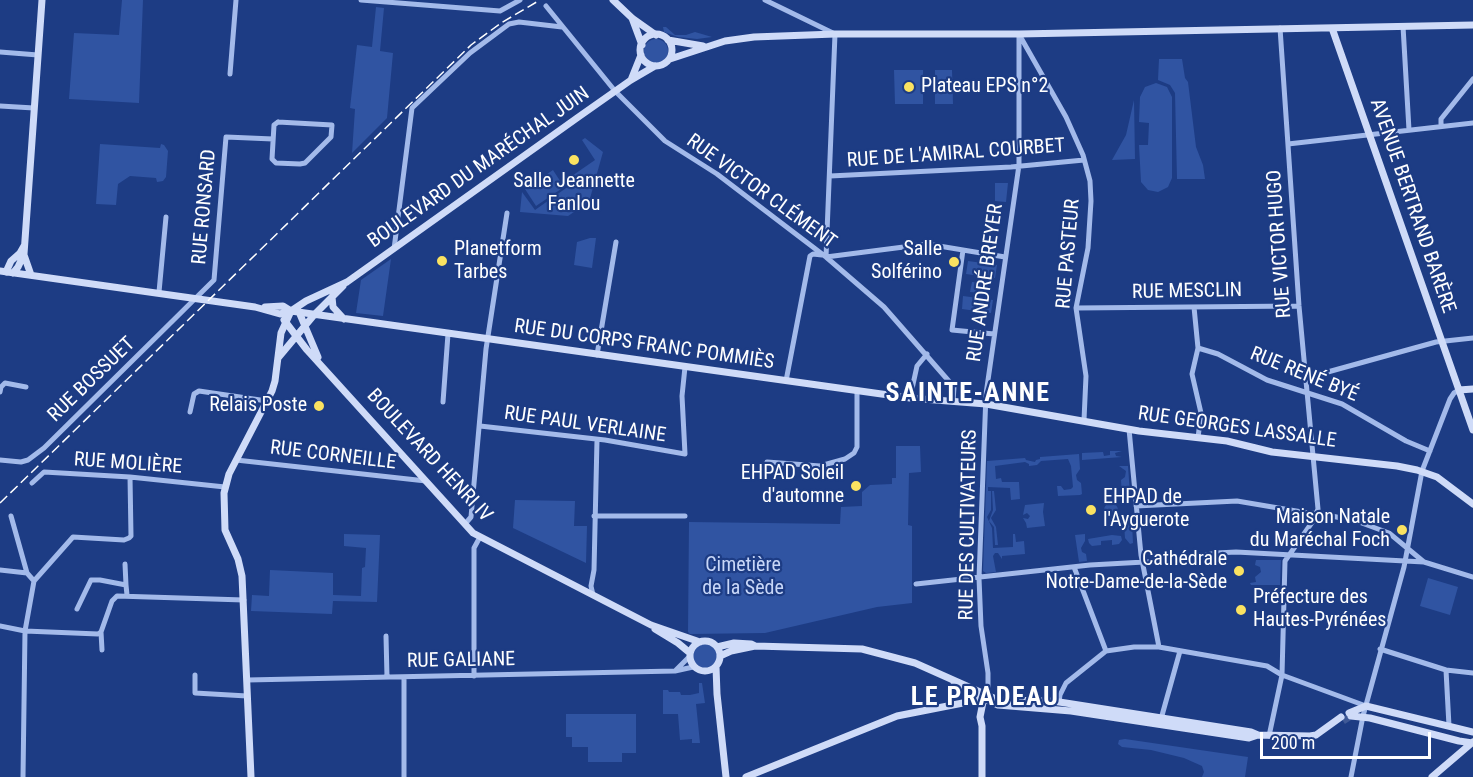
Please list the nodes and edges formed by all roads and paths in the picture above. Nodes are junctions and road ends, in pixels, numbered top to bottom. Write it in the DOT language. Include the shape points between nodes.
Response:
graph roads {
  1 [pos="42,0"];
  2 [pos="236,0"];
  3 [pos="361,0"];
  4 [pos="520,0"];
  5 [pos="614,0"];
  6 [pos="765,0"];
  7 [pos="546,6"];
  8 [pos="632,18"];
  9 [pos="1473,25"];
  10 [pos="1403,26"];
  11 [pos="562,27"];
  12 [pos="1332,27"];
  13 [pos="1280,28"];
  14 [pos="835,34"];
  15 [pos="1019,34"];
  16 [pos="656,35"];
  17 [pos="668,40"];
  18 [pos="642,45"];
  19 [pos="708,46"];
  20 [pos="0,52"];
  21 [pos="641,54"];
  22 [pos="38,55"];
  23 [pos="670,59"];
  24 [pos="655,66"];
  25 [pos="230,74"];
  26 [pos="1473,79"];
  27 [pos="631,80"];
  28 [pos="615,91"];
  29 [pos="0,106"];
  30 [pos="34,108"];
  31 [pos="1473,123"];
  32 [pos="1441,126"];
  33 [pos="1409,130"];
  34 [pos="1369,135"];
  35 [pos="273,139"];
  36 [pos="1288,144"];
  37 [pos="1084,160"];
  38 [pos="1019,165"];
  39 [pos="830,176"];
  40 [pos="507,213"];
  41 [pos="166,217"];
  42 [pos="616,242"];
  43 [pos="25,244"];
  44 [pos="394,249"];
  45 [pos="963,250"];
  46 [pos="24,254"];
  47 [pos="825,257"];
  48 [pos="1005,257"];
  49 [pos="6,272"];
  50 [pos="32,275"];
  51 [pos="214,280"];
  52 [pos="346,282"];
  53 [pos="159,292"];
  54 [pos="332,297"];
  55 [pos="196,298"];
  56 [pos="1299,306"];
  57 [pos="255,307"];
  58 [pos="1194,307"];
  59 [pos="1076,308"];
  60 [pos="295,312"];
  61 [pos="280,314"];
  62 [pos="314,315"];
  63 [pos="344,319"];
  64 [pos="285,321"];
  65 [pos="304,328"];
  66 [pos="448,334"];
  67 [pos="993,334"];
  68 [pos="297,337"];
  69 [pos="1473,338"];
  70 [pos="487,340"];
  71 [pos="1442,341"];
  72 [pos="1198,348"];
  73 [pos="284,350"];
  74 [pos="307,350"];
  75 [pos="927,354"];
  76 [pos="597,355"];
  77 [pos="277,360"];
  78 [pos="321,363"];
  79 [pos="685,367"];
  80 [pos="1306,378"];
  81 [pos="786,381"];
  82 [pos="26,387"];
  83 [pos="1473,389"];
  84 [pos="857,390"];
  85 [pos="1459,390"];
  86 [pos="0,392"];
  87 [pos="1307,392"];
  88 [pos="910,398"];
  89 [pos="267,401"];
  90 [pos="443,402"];
  91 [pos="953,402"];
  92 [pos="986,404"];
  93 [pos="190,412"];
  94 [pos="1084,420"];
  95 [pos="480,426"];
  96 [pos="1129,429"];
  97 [pos="1473,430"];
  98 [pos="1198,438"];
  99 [pos="597,440"];
  100 [pos="1430,451"];
  101 [pos="1314,457"];
  102 [pos="0,460"];
  103 [pos="236,460"];
  104 [pos="767,462"];
  105 [pos="1422,471"];
  106 [pos="130,477"];
  107 [pos="426,481"];
  108 [pos="32,483"];
  109 [pos="225,488"];
  110 [pos="1473,504"];
  111 [pos="1136,506"];
  112 [pos="1317,514"];
  113 [pos="11,516"];
  114 [pos="594,516"];
  115 [pos="685,516"];
  116 [pos="465,524"];
  117 [pos="480,537"];
  118 [pos="1407,547"];
  119 [pos="1290,554"];
  120 [pos="1142,561"];
  121 [pos="1404,561"];
  122 [pos="1424,562"];
  123 [pos="125,564"];
  124 [pos="1074,567"];
  125 [pos="0,570"];
  126 [pos="27,573"];
  127 [pos="1473,577"];
  128 [pos="979,578"];
  129 [pos="34,581"];
  130 [pos="916,584"];
  131 [pos="126,585"];
  132 [pos="127,595"];
  133 [pos="593,595"];
  134 [pos="244,600"];
  135 [pos="77,609"];
  136 [pos="651,625"];
  137 [pos="0,626"];
  138 [pos="25,631"];
  139 [pos="101,632"];
  140 [pos="386,636"];
  141 [pos="700,642"];
  142 [pos="755,646"];
  143 [pos="717,647"];
  144 [pos="1159,648"];
  145 [pos="1380,649"];
  146 [pos="102,650"];
  147 [pos="1106,651"];
  148 [pos="1180,651"];
  149 [pos="689,655"];
  150 [pos="720,656"];
  151 [pos="693,667"];
  152 [pos="716,667"];
  153 [pos="1446,670"];
  154 [pos="675,672"];
  155 [pos="705,672"];
  156 [pos="1473,673"];
  157 [pos="195,675"];
  158 [pos="1282,675"];
  159 [pos="474,676"];
  160 [pos="387,677"];
  161 [pos="404,677"];
  162 [pos="247,680"];
  163 [pos="717,694"];
  164 [pos="247,696"];
  165 [pos="984,697"];
  166 [pos="1059,702"];
  167 [pos="1366,706"];
  168 [pos="1363,717"];
  169 [pos="1161,718"];
  170 [pos="1340,720"];
  171 [pos="1155,723"];
  172 [pos="1449,726"];
  173 [pos="1473,732"];
  174 [pos="1258,735"];
  175 [pos="1269,736"];
  176 [pos="1473,743"];
  177 [pos="23,777"];
  178 [pos="250,777"];
  179 [pos="404,777"];
  180 [pos="726,777"];
  181 [pos="746,777"];
  182 [pos="982,777"];
  183 [pos="1350,777"];
  184 [pos="1432,777"];
  1 -- 22 [label="main road"];
  2 -- 25 [label="street"];
  3 -- 4 [label="street" via="500,11"];
  5 -- 8 [label="main road"];
  6 -- 14 [label="street"];
  7 -- 11 [label="street, RUE VICTOR CLÉMENT"];
  8 -- 16 [label="main road"];
  8 -- 18 [label="main road"];
  9 -- 10 [label="main road"];
  10 -- 12 [label="main road"];
  10 -- 33 [label="street"];
  11 -- 28 [label="street, RUE VICTOR CLÉMENT"];
  11 -- 44 [label="street" via="509,24 470,53 412,108"];
  12 -- 13 [label="main road"];
  12 -- 34 [label="main road, AVENUE BERTRAND BARÈRE"];
  13 -- 15 [label="main road"];
  13 -- 36 [label="street, RUE VICTOR HUGO"];
  14 -- 15 [label="main road"];
  14 -- 19 [label="main road" via="754,37"];
  14 -- 39 [label="street"];
  15 -- 37 [label="street, RUE PASTEUR" via="1066,117"];
  15 -- 38 [label="street, RUE ANDRÉ BREYER"];
  16 -- 17 [label="main road"];
  16 -- 18 [label="main road"];
  17 -- 19 [label="main road"];
  17 -- 23 [label="main road" via="672,49"];
  18 -- 21 [label="main road"];
  19 -- 23 [label="main road"];
  20 -- 22 [label="street"];
  21 -- 24 [label="main road" via="646,63"];
  21 -- 27 [label="main road"];
  22 -- 30 [label="main road"];
  23 -- 24 [label="main road"];
  24 -- 27 [label="main road, BOULEVARD DU MARÉCHAL JUIN"];
  26 -- 32 [label="street" via="1441,119"];
  27 -- 28 [label="main road, BOULEVARD DU MARÉCHAL JUIN"];
  28 -- 44 [label="main road, BOULEVARD DU MARÉCHAL JUIN"];
  28 -- 47 [label="street, RUE VICTOR CLÉMENT" via="665,141 717,174"];
  29 -- 30 [label="street"];
  30 -- 43 [label="main road"];
  31 -- 32 [label="street"];
  32 -- 33 [label="street"];
  33 -- 34 [label="street"];
  34 -- 36 [label="street"];
  34 -- 71 [label="main road, AVENUE BERTRAND BARÈRE"];
  35 -- 35 [label="street" via="273,162 300,165 331,137 332,125 278,122"];
  35 -- 51 [label="street, RUE RONSARD" via="226,137"];
  36 -- 56 [label="street, RUE VICTOR HUGO"];
  37 -- 38 [label="street, RUE DE L'AMIRAL COURBET"];
  37 -- 59 [label="street, RUE PASTEUR" via="1090,190 1089,233"];
  38 -- 39 [label="street, RUE DE L'AMIRAL COURBET"];
  38 -- 48 [label="street, RUE ANDRÉ BREYER"];
  39 -- 47 [label="street"];
  40 -- 70 [label="street"];
  41 -- 53 [label="street"];
  42 -- 76 [label="street"];
  43 -- 46 [label="main road"];
  43 -- 49 [label="main road"];
  44 -- 52 [label="main road, BOULEVARD DU MARÉCHAL JUIN"];
  45 -- 47 [label="street" via="927,244"];
  45 -- 48 [label="street"];
  45 -- 67 [label="street" via="952,330"];
  46 -- 49 [label="main road"];
  46 -- 50 [label="main road"];
  47 -- 75 [label="street, RUE VICTOR CLÉMENT" via="884,308"];
  47 -- 81 [label="street" via="810,256"];
  48 -- 67 [label="street, RUE ANDRÉ BREYER"];
  49 -- 50 [label="main road, RUE DU CORPS FRANC POMMIÈS"];
  50 -- 53 [label="main road, RUE DU CORPS FRANC POMMIÈS"];
  51 -- 55 [label="street, RUE BOSSUET"];
  52 -- 54 [label="main road, BOULEVARD DU MARÉCHAL JUIN"];
  52 -- 60 [label="main road, BOULEVARD DU MARÉCHAL JUIN" via="306,301"];
  53 -- 55 [label="main road, RUE DU CORPS FRANC POMMIÈS"];
  54 -- 62 [label="main road, BOULEVARD DU MARÉCHAL JUIN"];
  54 -- 63 [label="main road" via="334,310"];
  55 -- 57 [label="main road, RUE DU CORPS FRANC POMMIÈS"];
  55 -- 102 [label="street, RUE BOSSUET" via="28,460"];
  56 -- 58 [label="street, RUE MESCLIN"];
  56 -- 80 [label="street, RUE VICTOR HUGO"];
  57 -- 60 [label="main road, RUE DU CORPS FRANC POMMIÈS" via="283,306"];
  57 -- 61 [label="main road, RUE DU CORPS FRANC POMMIÈS"];
  58 -- 59 [label="street, RUE MESCLIN"];
  58 -- 72 [label="street"];
  59 -- 94 [label="street, RUE PASTEUR" via="1086,376"];
  60 -- 61 [label="main road, RUE DU CORPS FRANC POMMIÈS"];
  60 -- 62 [label="main road, RUE DU CORPS FRANC POMMIÈS"];
  60 -- 64 [label="main road"];
  60 -- 65 [label="main road, BOULEVARD HENRI IV"];
  61 -- 64 [label="main road, BOULEVARD HENRI IV"];
  62 -- 63 [label="main road, RUE DU CORPS FRANC POMMIÈS"];
  62 -- 65 [label="main road, BOULEVARD DU MARÉCHAL JUIN"];
  63 -- 66 [label="main road, RUE DU CORPS FRANC POMMIÈS"];
  64 -- 68 [label="main road, BOULEVARD HENRI IV"];
  64 -- 77 [label="main road"];
  65 -- 68 [label="main road, BOULEVARD DU MARÉCHAL JUIN"];
  65 -- 78 [label="main road, BOULEVARD HENRI IV"];
  66 -- 70 [label="main road, RUE DU CORPS FRANC POMMIÈS"];
  66 -- 90 [label="street"];
  67 -- 92 [label="street, RUE ANDRÉ BREYER"];
  68 -- 73 [label="main road, BOULEVARD DU MARÉCHAL JUIN"];
  68 -- 74 [label="main road, BOULEVARD HENRI IV"];
  69 -- 71 [label="street"];
  70 -- 76 [label="main road, RUE DU CORPS FRANC POMMIÈS"];
  70 -- 95 [label="street"];
  71 -- 80 [label="street"];
  71 -- 85 [label="main road, AVENUE BERTRAND BARÈRE"];
  72 -- 87 [label="street, RUE RENÉ BYÉ" via="1267,380"];
  72 -- 98 [label="street" via="1192,374 1201,413"];
  73 -- 74 [label="main road"];
  73 -- 77 [label="main road, BOULEVARD DU MARÉCHAL JUIN"];
  74 -- 78 [label="main road, BOULEVARD HENRI IV"];
  75 -- 88 [label="street" via="917,366"];
  75 -- 91 [label="street, RUE VICTOR CLÉMENT" via="954,387"];
  76 -- 79 [label="main road, RUE DU CORPS FRANC POMMIÈS"];
  77 -- 89 [label="main road" via="275,381"];
  78 -- 107 [label="main road, BOULEVARD HENRI IV"];
  79 -- 81 [label="main road, RUE DU CORPS FRANC POMMIÈS"];
  79 -- 99 [label="street, RUE PAUL VERLAINE" via="685,454"];
  80 -- 87 [label="street, RUE VICTOR HUGO"];
  81 -- 84 [label="main road, RUE DU CORPS FRANC POMMIÈS"];
  82 -- 86 [label="street" via="5,384"];
  83 -- 85 [label="main road"];
  84 -- 88 [label="main road, RUE DU CORPS FRANC POMMIÈS"];
  84 -- 104 [label="street" via="854,453 820,465"];
  85 -- 97 [label="main road, AVENUE BERTRAND BARÈRE"];
  85 -- 100 [label="street" via="1450,399"];
  87 -- 100 [label="street, RUE RENÉ BYÉ" via="1342,404"];
  87 -- 101 [label="street, RUE VICTOR HUGO"];
  88 -- 91 [label="main road, RUE DU CORPS FRANC POMMIÈS"];
  89 -- 93 [label="street" via="199,391 194,394"];
  89 -- 103 [label="main road"];
  91 -- 92 [label="main road, RUE DU CORPS FRANC POMMIÈS"];
  92 -- 94 [label="main road, RUE GEORGES LASSALLE"];
  92 -- 128 [label="street, RUE DES CULTIVATEURS"];
  94 -- 96 [label="main road, RUE GEORGES LASSALLE"];
  95 -- 99 [label="street, RUE PAUL VERLAINE"];
  95 -- 116 [label="street" via="471,517"];
  96 -- 98 [label="main road, RUE GEORGES LASSALLE"];
  96 -- 111 [label="street"];
  98 -- 101 [label="main road, RUE GEORGES LASSALLE"];
  99 -- 114 [label="street"];
  100 -- 105 [label="street"];
  101 -- 105 [label="main road, RUE GEORGES LASSALLE"];
  101 -- 112 [label="street, RUE VICTOR HUGO"];
  103 -- 107 [label="street, RUE CORNEILLE"];
  103 -- 109 [label="main road"];
  105 -- 110 [label="main road, RUE GEORGES LASSALLE" via="1447,483"];
  105 -- 118 [label="street"];
  106 -- 108 [label="street, RUE MOLIÈRE" via="44,472"];
  106 -- 109 [label="street, RUE MOLIÈRE"];
  106 -- 129 [label="street" via="131,536 124,540 73,537"];
  107 -- 116 [label="main road, BOULEVARD HENRI IV"];
  109 -- 134 [label="main road" via="225,530 239,563"];
  111 -- 112 [label="street" via="1237,501"];
  111 -- 120 [label="street"];
  112 -- 118 [label="street" via="1374,526"];
  112 -- 119 [label="street"];
  113 -- 126 [label="street"];
  114 -- 115 [label="street"];
  114 -- 133 [label="street"];
  116 -- 117 [label="main road, BOULEVARD HENRI IV"];
  117 -- 133 [label="main road, BOULEVARD HENRI IV"];
  117 -- 159 [label="street" via="474,548"];
  118 -- 121 [label="street"];
  118 -- 122 [label="street"];
  119 -- 120 [label="street" via="1236,552"];
  119 -- 121 [label="street"];
  119 -- 158 [label="street" via="1285,561"];
  120 -- 124 [label="street"];
  120 -- 144 [label="street"];
  121 -- 122 [label="street"];
  121 -- 145 [label="street"];
  122 -- 127 [label="street"];
  123 -- 131 [label="street"];
  124 -- 128 [label="street"];
  124 -- 147 [label="street"];
  125 -- 126 [label="street"];
  126 -- 129 [label="street"];
  128 -- 130 [label="street"];
  128 -- 165 [label="street, RUE DES CULTIVATEURS" via="988,682"];
  129 -- 138 [label="street"];
  131 -- 132 [label="street"];
  131 -- 135 [label="street" via="91,580"];
  132 -- 134 [label="street"];
  132 -- 139 [label="street" via="112,601"];
  133 -- 136 [label="main road, BOULEVARD HENRI IV"];
  134 -- 162 [label="main road"];
  136 -- 141 [label="main road, BOULEVARD HENRI IV"];
  136 -- 149 [label="main road, BOULEVARD HENRI IV"];
  137 -- 138 [label="street"];
  138 -- 139 [label="street"];
  138 -- 177 [label="street"];
  139 -- 146 [label="street"];
  140 -- 160 [label="street"];
  141 -- 143 [label="main road"];
  141 -- 149 [label="main road"];
  142 -- 143 [label="main road" via="734,643"];
  142 -- 150 [label="main road"];
  142 -- 165 [label="main road" via="862,649 915,663"];
  143 -- 150 [label="main road"];
  144 -- 147 [label="street"];
  144 -- 148 [label="street"];
  145 -- 153 [label="street"];
  145 -- 167 [label="street"];
  147 -- 166 [label="street" via="1066,683"];
  148 -- 158 [label="street" via="1267,666"];
  148 -- 169 [label="street"];
  149 -- 151 [label="main road"];
  149 -- 154 [label="street"];
  150 -- 152 [label="main road"];
  151 -- 154 [label="street, RUE GALIANE"];
  151 -- 155 [label="main road"];
  152 -- 155 [label="main road"];
  152 -- 163 [label="main road"];
  153 -- 156 [label="street"];
  153 -- 172 [label="street"];
  154 -- 159 [label="street, RUE GALIANE"];
  155 -- 163 [label="main road"];
  157 -- 164 [label="street" via="195,693"];
  158 -- 167 [label="street"];
  158 -- 175 [label="street"];
  159 -- 161 [label="street, RUE GALIANE"];
  160 -- 161 [label="street, RUE GALIANE"];
  160 -- 162 [label="street, RUE GALIANE"];
  161 -- 179 [label="street"];
  162 -- 164 [label="main road"];
  163 -- 180 [label="main road"];
  164 -- 178 [label="main road"];
  165 -- 166 [label="main road"];
  165 -- 171 [label="main road" via="998,705"];
  165 -- 181 [label="main road" via="897,716"];
  165 -- 182 [label="main road" via="980,715"];
  166 -- 169 [label="main road"];
  167 -- 168 [label="street"];
  167 -- 168 [label="main road" via="1350,715"];
  167 -- 172 [label="main road"];
  168 -- 176 [label="main road"];
  168 -- 183 [label="street"];
  169 -- 171 [label="street"];
  169 -- 174 [label="main road"];
  170 -- 175 [label="main road" via="1316,735"];
  171 -- 174 [label="main road" via="1249,738"];
  172 -- 173 [label="main road"];
  174 -- 175 [label="main road"];
  176 -- 184 [label="main road"];
}
